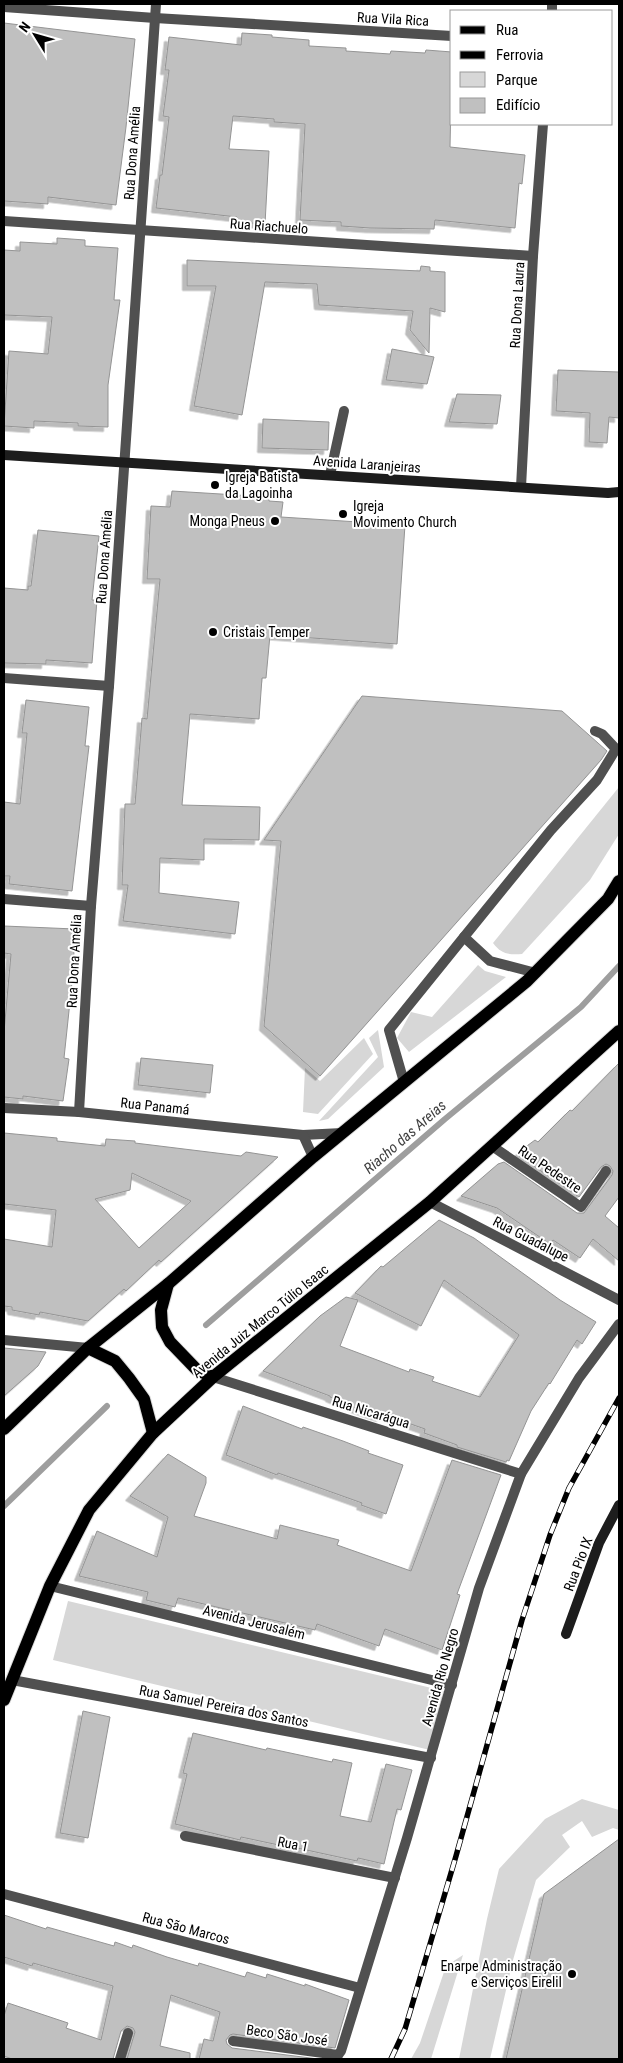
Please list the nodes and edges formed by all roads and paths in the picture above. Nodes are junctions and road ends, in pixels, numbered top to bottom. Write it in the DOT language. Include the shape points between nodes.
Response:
graph roads {
  1 [pos="156,4"];
  2 [pos="4,7"];
  3 [pos="154,18"];
  4 [pos="450,36"];
  5 [pos="543,125"];
  6 [pos="4,222"];
  7 [pos="140,231"];
  8 [pos="533,256"];
  9 [pos="344,411"];
  10 [pos="4,455"];
  11 [pos="125,462"];
  12 [pos="330,475"];
  13 [pos="521,487"];
  14 [pos="619,492"];
  15 [pos="608,493"];
  16 [pos="619,498"];
  17 [pos="4,678"];
  18 [pos="109,686"];
  19 [pos="595,731"];
  20 [pos="619,881"];
  21 [pos="4,900"];
  22 [pos="91,906"];
  23 [pos="464,937"];
  24 [pos="536,973"];
  25 [pos="619,1031"];
  26 [pos="404,1082"];
  27 [pos="4,1108"];
  28 [pos="79,1112"];
  29 [pos="342,1132"];
  30 [pos="303,1135"];
  31 [pos="492,1146"];
  32 [pos="313,1157"];
  33 [pos="606,1171"];
  34 [pos="430,1202"];
  35 [pos="168,1284"];
  36 [pos="619,1300"];
  37 [pos="619,1324"];
  38 [pos="4,1340"];
  39 [pos="88,1348"];
  40 [pos="213,1377"];
  41 [pos="4,1429"];
  42 [pos="153,1433"];
  43 [pos="522,1474"];
  44 [pos="619,1506"];
  45 [pos="50,1586"];
  46 [pos="566,1634"];
  47 [pos="12,1680"];
  48 [pos="452,1685"];
  49 [pos="4,1700"];
  50 [pos="430,1758"];
  51 [pos="185,1836"];
  52 [pos="395,1878"];
  53 [pos="4,1894"];
  54 [pos="360,1988"];
  55 [pos="128,2033"];
  56 [pos="233,2041"];
  57 [pos="336,2057"];
  58 [pos="120,2059"];
  1 -- 3 [label="street, Rua Dona Amélia"];
  2 -- 3 [label="street, Rua Vila Rica"];
  3 -- 4 [label="street, Rua Vila Rica"];
  3 -- 7 [label="street, Rua Dona Amélia"];
  5 -- 8 [label="street, Rua Dona Laura"];
  6 -- 7 [label="street, Rua Riachuelo"];
  7 -- 8 [label="street, Rua Riachuelo"];
  7 -- 11 [label="street, Rua Dona Amélia"];
  8 -- 13 [label="street, Rua Dona Laura"];
  9 -- 12 [label="street"];
  10 -- 11 [label="street, Avenida Laranjeiras"];
  11 -- 12 [label="street, Avenida Laranjeiras"];
  11 -- 18 [label="street, Rua Dona Amélia"];
  12 -- 13 [label="street, Avenida Laranjeiras"];
  13 -- 15 [label="street, Avenida Laranjeiras"];
  14 -- 15 [label="street, Avenida Laranjeiras"];
  15 -- 16 [label="street, Avenida Laranjeiras"];
  17 -- 18 [label="street"];
  18 -- 22 [label="street, Rua Dona Amélia"];
  19 -- 23 [label="street" via="616,749 597,780 551,830"];
  20 -- 24 [label="main road" via="608,899"];
  21 -- 22 [label="street"];
  22 -- 28 [label="street, Rua Dona Amélia"];
  23 -- 24 [label="street" via="490,961"];
  23 -- 26 [label="street" via="390,1030"];
  24 -- 26 [label="main road"];
  25 -- 31 [label="main road, Avenida Juiz Marco Túlio Isaac"];
  26 -- 29 [label="main road"];
  27 -- 28 [label="street, Rua Panamá"];
  28 -- 30 [label="street, Rua Panamá"];
  29 -- 30 [label="street, Rua Panamá"];
  29 -- 32 [label="main road"];
  30 -- 32 [label="street"];
  31 -- 33 [label="street, Rua Pedestre" via="581,1207"];
  31 -- 34 [label="main road, Avenida Juiz Marco Túlio Isaac"];
  32 -- 35 [label="main road"];
  34 -- 36 [label="street, Rua Guadalupe"];
  34 -- 40 [label="main road, Avenida Juiz Marco Túlio Isaac"];
  35 -- 39 [label="main road"];
  35 -- 40 [label="main road" via="161,1310 162,1328 170,1342 197,1370"];
  37 -- 43 [label="street, Avenida Rio Negro" via="579,1378"];
  38 -- 39 [label="street"];
  39 -- 41 [label="main road"];
  39 -- 42 [label="main road" via="115,1361 129,1378 144,1400"];
  40 -- 42 [label="main road, Avenida Juiz Marco Túlio Isaac"];
  40 -- 43 [label="street, Rua Nicarágua"];
  42 -- 45 [label="main road, Avenida Juiz Marco Túlio Isaac" via="90,1510"];
  43 -- 48 [label="street, Avenida Rio Negro" via="479,1588"];
  44 -- 46 [label="street, Rua Pio IX" via="599,1543"];
  45 -- 47 [label="main road, Avenida Juiz Marco Túlio Isaac"];
  45 -- 48 [label="street, Avenida Jerusalém"];
  47 -- 49 [label="main road, Avenida Juiz Marco Túlio Isaac"];
  47 -- 50 [label="street, Rua Samuel Pereira dos Santos"];
  48 -- 50 [label="street, Avenida Rio Negro"];
  50 -- 52 [label="street, Avenida Rio Negro"];
  51 -- 52 [label="street, Rua 1"];
  52 -- 54 [label="street, Avenida Rio Negro"];
  53 -- 54 [label="street, Rua São Marcos"];
  54 -- 57 [label="street, Avenida Rio Negro"];
  55 -- 58 [label="street"];
  56 -- 57 [label="street, Beco São José"];
}
